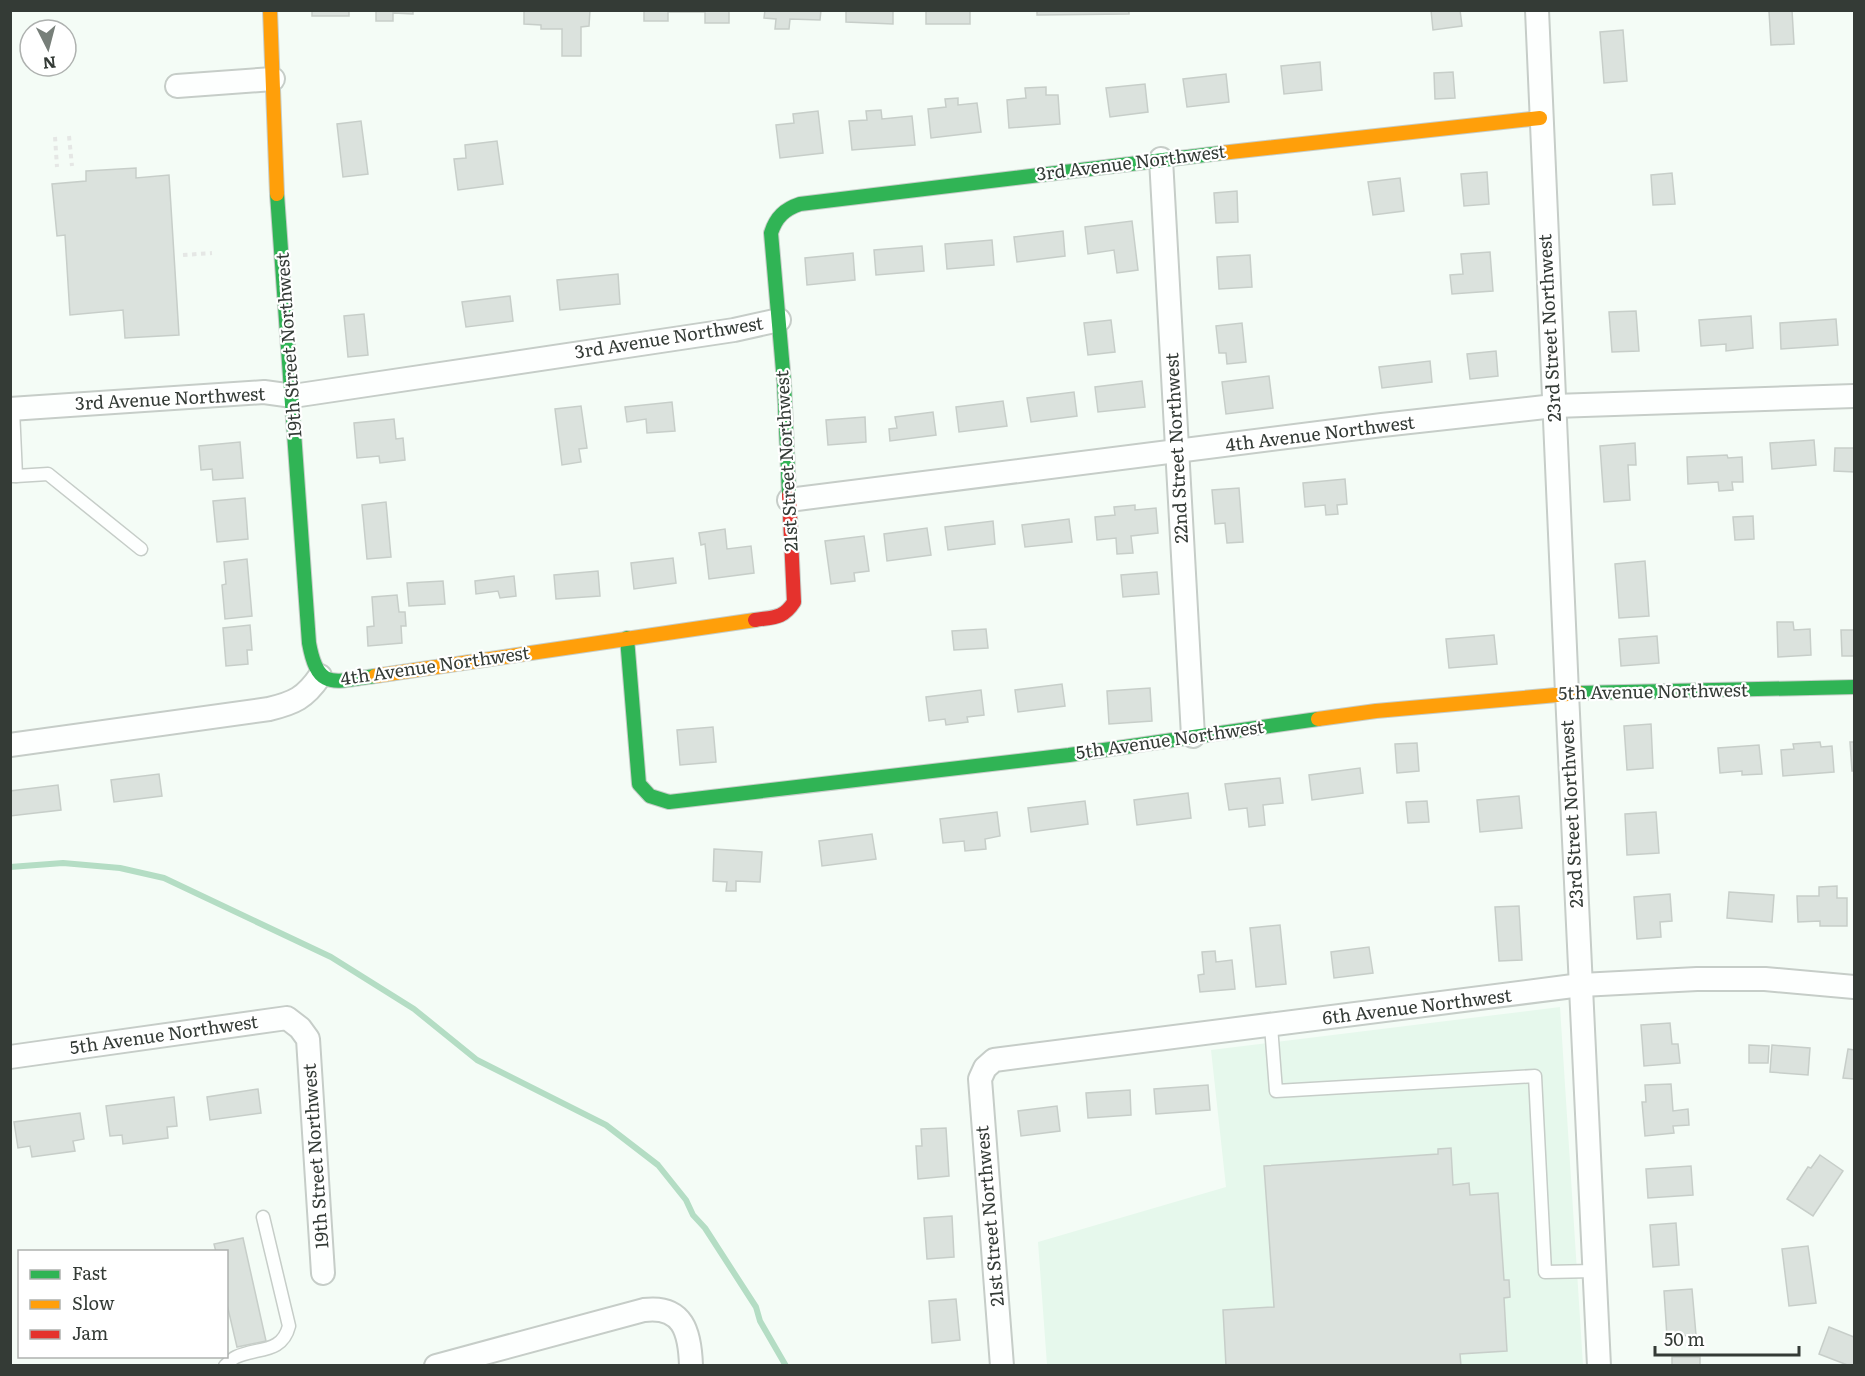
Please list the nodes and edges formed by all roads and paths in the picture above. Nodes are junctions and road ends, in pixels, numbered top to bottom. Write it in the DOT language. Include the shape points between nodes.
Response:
graph roads {
  1 [pos="270,10"];
  2 [pos="1537,10"];
  3 [pos="273,79"];
  4 [pos="177,86"];
  5 [pos="1540,118"];
  6 [pos="69,136"];
  7 [pos="55,137"];
  8 [pos="1161,159"];
  9 [pos="72,166"];
  10 [pos="57,167"];
  11 [pos="212,253"];
  12 [pos="183,255"];
  13 [pos="779,320"];
  14 [pos="293,396"];
  15 [pos="1854,396"];
  16 [pos="1554,406"];
  17 [pos="12,409"];
  18 [pos="1178,452"];
  19 [pos="13,476"];
  20 [pos="789,500"];
  21 [pos="141,549"];
  22 [pos="794,602"];
  23 [pos="627,638"];
  24 [pos="320,676"];
  25 [pos="1854,687"];
  26 [pos="1567,693"];
  27 [pos="1193,736"];
  28 [pos="10,746"];
  29 [pos="1581,985"];
  30 [pos="1854,987"];
  31 [pos="1270,1026"];
  32 [pos="308,1039"];
  33 [pos="10,1057"];
  34 [pos="985,1068"];
  35 [pos="263,1217"];
  36 [pos="1595,1271"];
  37 [pos="323,1273"];
  38 [pos="225,1365"];
  39 [pos="436,1365"];
  40 [pos="691,1365"];
  41 [pos="1002,1365"];
  42 [pos="1599,1365"];
  1 -- 3 [label="street, 19th Street Northwest"];
  2 -- 5 [label="street, 23rd Street Northwest"];
  3 -- 4 [label="street"];
  3 -- 14 [label="street, 19th Street Northwest" via="276,182"];
  5 -- 8 [label="street, 3rd Avenue Northwest"];
  5 -- 16 [label="street, 23rd Street Northwest"];
  6 -- 9 [label="path"];
  7 -- 10 [label="path"];
  8 -- 13 [label="street, 3rd Avenue Northwest" via="791,207 778,218 771,233"];
  8 -- 18 [label="street, 22nd Street Northwest"];
  11 -- 12 [label="path"];
  13 -- 14 [label="street, 3rd Avenue Northwest"];
  13 -- 20 [label="street, 21st Street Northwest"];
  14 -- 17 [label="street, 3rd Avenue Northwest" via="264,392"];
  14 -- 24 [label="street, 19th Street Northwest" via="309,643 313,665"];
  15 -- 16 [label="street, 4th Avenue Northwest"];
  16 -- 18 [label="street, 4th Avenue Northwest"];
  16 -- 26 [label="street, 23rd Street Northwest"];
  17 -- 19 [label="lane"];
  18 -- 20 [label="street, 4th Avenue Northwest"];
  18 -- 27 [label="street, 22nd Street Northwest"];
  19 -- 21 [label="lane" via="48,474"];
  20 -- 22 [label="street, 21st Street Northwest"];
  22 -- 23 [label="street, 4th Avenue Northwest" via="780,616"];
  23 -- 24 [label="street, 4th Avenue Northwest" via="348,680"];
  23 -- 27 [label="street, 5th Avenue Northwest" via="639,784 647,795 661,801 1069,755"];
  24 -- 28 [label="street, 4th Avenue Northwest" via="298,700 269,709"];
  25 -- 26 [label="street, 5th Avenue Northwest"];
  26 -- 27 [label="street, 5th Avenue Northwest" via="1376,711"];
  26 -- 29 [label="street, 23rd Street Northwest"];
  29 -- 30 [label="street, 6th Avenue Northwest" via="1765,979"];
  29 -- 31 [label="street, 6th Avenue Northwest"];
  29 -- 36 [label="street, 23rd Street Northwest"];
  31 -- 34 [label="street, 6th Avenue Northwest" via="994,1060"];
  31 -- 36 [label="lane" via="1276,1091 1535,1076 1545,1272"];
  32 -- 33 [label="street, 5th Avenue Northwest" via="287,1018"];
  32 -- 37 [label="street, 19th Street Northwest"];
  34 -- 41 [label="street, 21st Street Northwest" via="980,1079"];
  35 -- 38 [label="lane" via="289,1326 287,1335 279,1345 235,1357"];
  36 -- 42 [label="street, 23rd Street Northwest"];
  39 -- 40 [label="street" via="644,1310 662,1309 679,1319 687,1333"];
}
